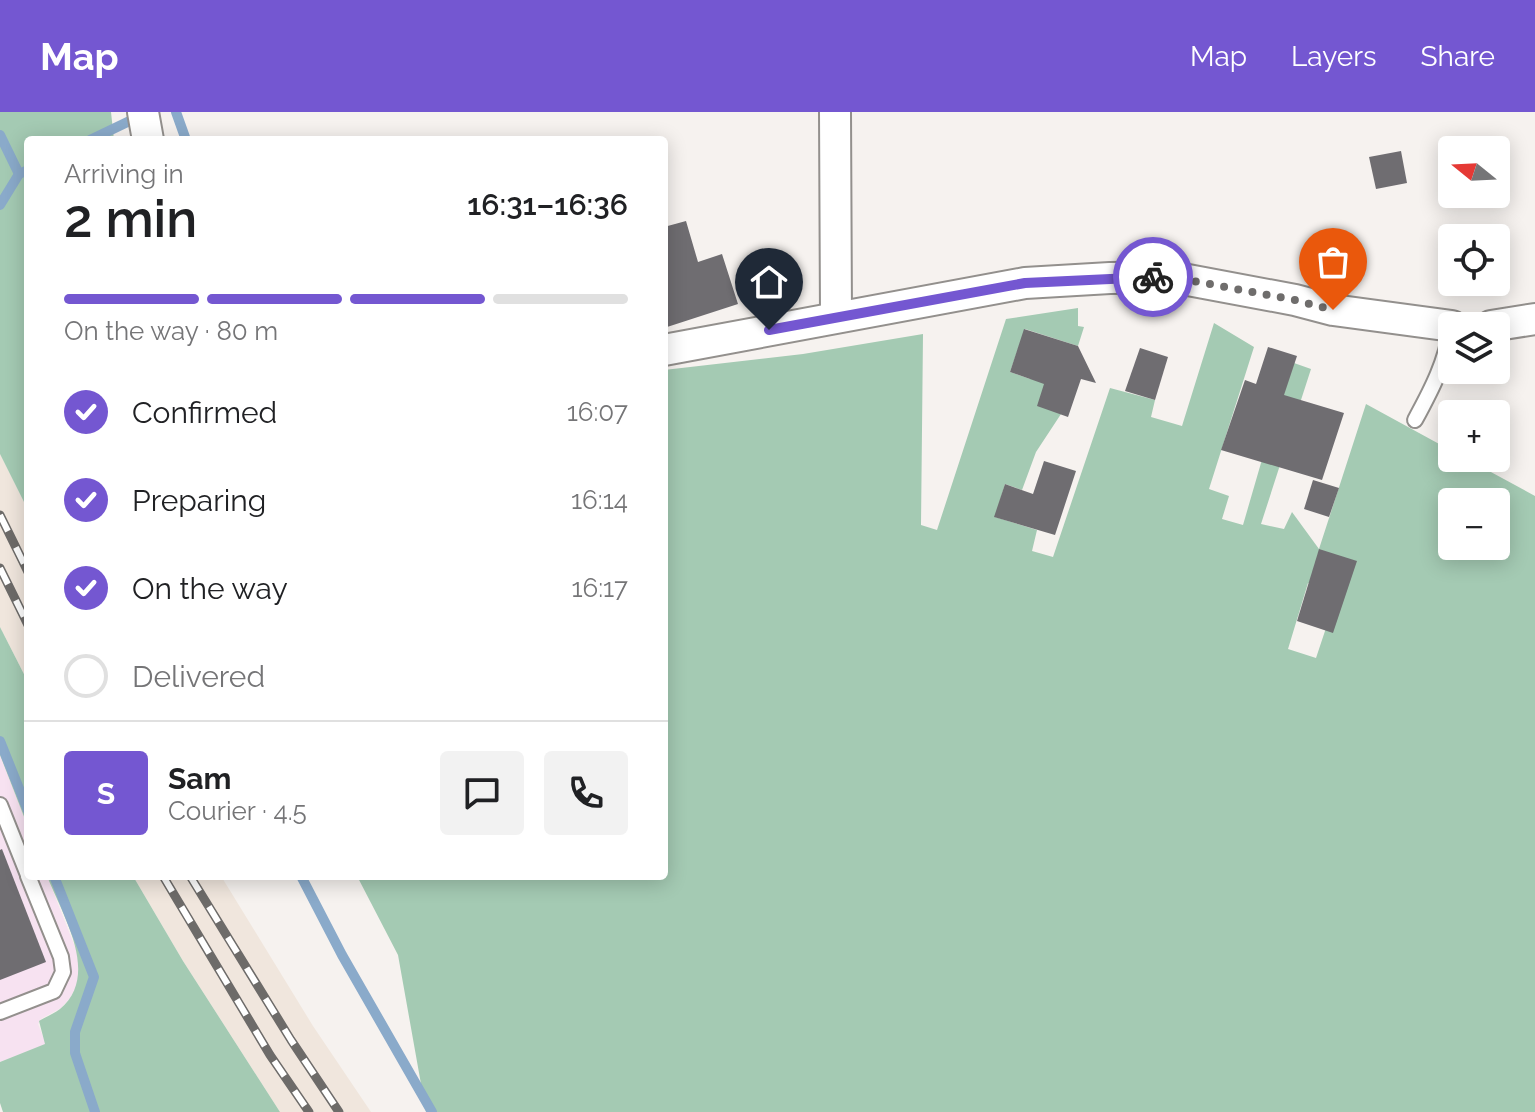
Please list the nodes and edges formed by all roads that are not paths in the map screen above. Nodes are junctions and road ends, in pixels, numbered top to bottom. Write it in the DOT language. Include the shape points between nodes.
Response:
graph roads {
  1 [pos="143,112"];
  2 [pos="835,112"];
  3 [pos="147,136"];
  4 [pos="836,316"];
  5 [pos="1535,319"];
  6 [pos="1510,323"];
  7 [pos="1438,324"];
  8 [pos="668,349"];
  9 [pos="1438,379"];
  10 [pos="1415,420"];
  11 [pos="0,805"];
  12 [pos="24,866"];
  13 [pos="30,880"];
  14 [pos="0,1012"];
  1 -- 3 [label="street"];
  2 -- 4 [label="street"];
  4 -- 7 [label="street" via="1025,283 1172,277 1333,310"];
  4 -- 8 [label="street"];
  5 -- 6 [label="street"];
  9 -- 10 [label="lane"];
  11 -- 12 [label="lane"];
  13 -- 14 [label="lane" via="63,972 54,991"];
}
